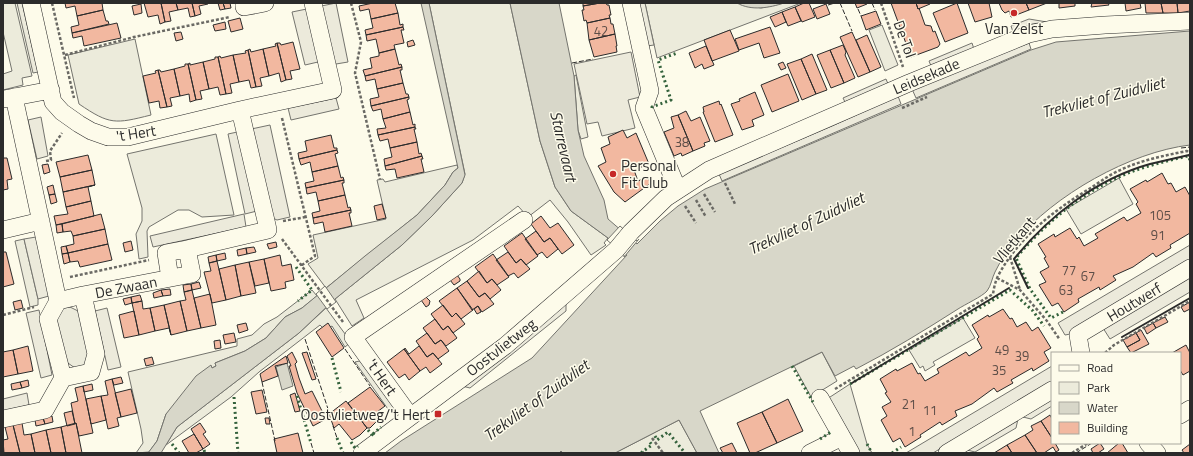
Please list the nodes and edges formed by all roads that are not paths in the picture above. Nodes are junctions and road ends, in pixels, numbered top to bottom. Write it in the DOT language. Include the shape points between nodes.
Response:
graph roads {
  1 [pos="31,3"];
  2 [pos="265,3"];
  3 [pos="313,3"];
  4 [pos="631,3"];
  5 [pos="244,8"];
  6 [pos="1190,21"];
  7 [pos="51,90"];
  8 [pos="9,98"];
  9 [pos="240,110"];
  10 [pos="678,190"];
  11 [pos="524,220"];
  12 [pos="41,221"];
  13 [pos="3,230"];
  14 [pos="631,232"];
  15 [pos="187,248"];
  16 [pos="1190,268"];
  17 [pos="170,278"];
  18 [pos="83,295"];
  19 [pos="58,301"];
  20 [pos="1081,352"];
  21 [pos="63,378"];
  22 [pos="1051,391"];
  23 [pos="820,398"];
  24 [pos="1190,409"];
  25 [pos="1181,414"];
  26 [pos="410,416"];
  27 [pos="3,420"];
  28 [pos="842,437"];
  29 [pos="1149,444"];
  30 [pos="362,453"];
  31 [pos="810,453"];
  32 [pos="851,453"];
  33 [pos="947,453"];
  34 [pos="1157,453"];
  1 -- 7 [label="street, 't Hert"];
  2 -- 5 [label="street"];
  3 -- 9 [label="street, 't Hert" via="333,90"];
  4 -- 10 [label="street" via="650,91 644,108"];
  6 -- 10 [label="street, Leidsekade" via="1097,25 1029,34 710,170"];
  7 -- 8 [label="street"];
  7 -- 9 [label="street, 't Hert" via="53,102 62,112 91,131 108,137 128,137"];
  8 -- 12 [label="street" via="29,165"];
  9 -- 15 [label="street, De Zwaan" via="268,227"];
  10 -- 14 [label="street, Leidsekade" via="666,198"];
  11 -- 26 [label="street, 't Hert" via="353,337"];
  12 -- 13 [label="street"];
  12 -- 19 [label="street"];
  14 -- 26 [label="street, Oostvlietweg" via="616,250 505,346"];
  15 -- 17 [label="street, De Zwaan" via="166,253"];
  15 -- 17 [label="street, De Zwaan" via="192,274"];
  16 -- 20 [label="street, Houtwerf" via="1078,335"];
  17 -- 18 [label="street, De Zwaan"];
  18 -- 19 [label="street, De Zwaan"];
  18 -- 21 [label="street, De Zwaan" via="96,354 91,372"];
  19 -- 21 [label="street" via="48,318"];
  21 -- 27 [label="street" via="45,410"];
  22 -- 33 [label="street"];
  23 -- 28 [label="street"];
  24 -- 25 [label="street"];
  26 -- 30 [label="street, Oostvlietweg"];
  28 -- 31 [label="street"];
  28 -- 32 [label="street"];
  29 -- 34 [label="street"];
}
